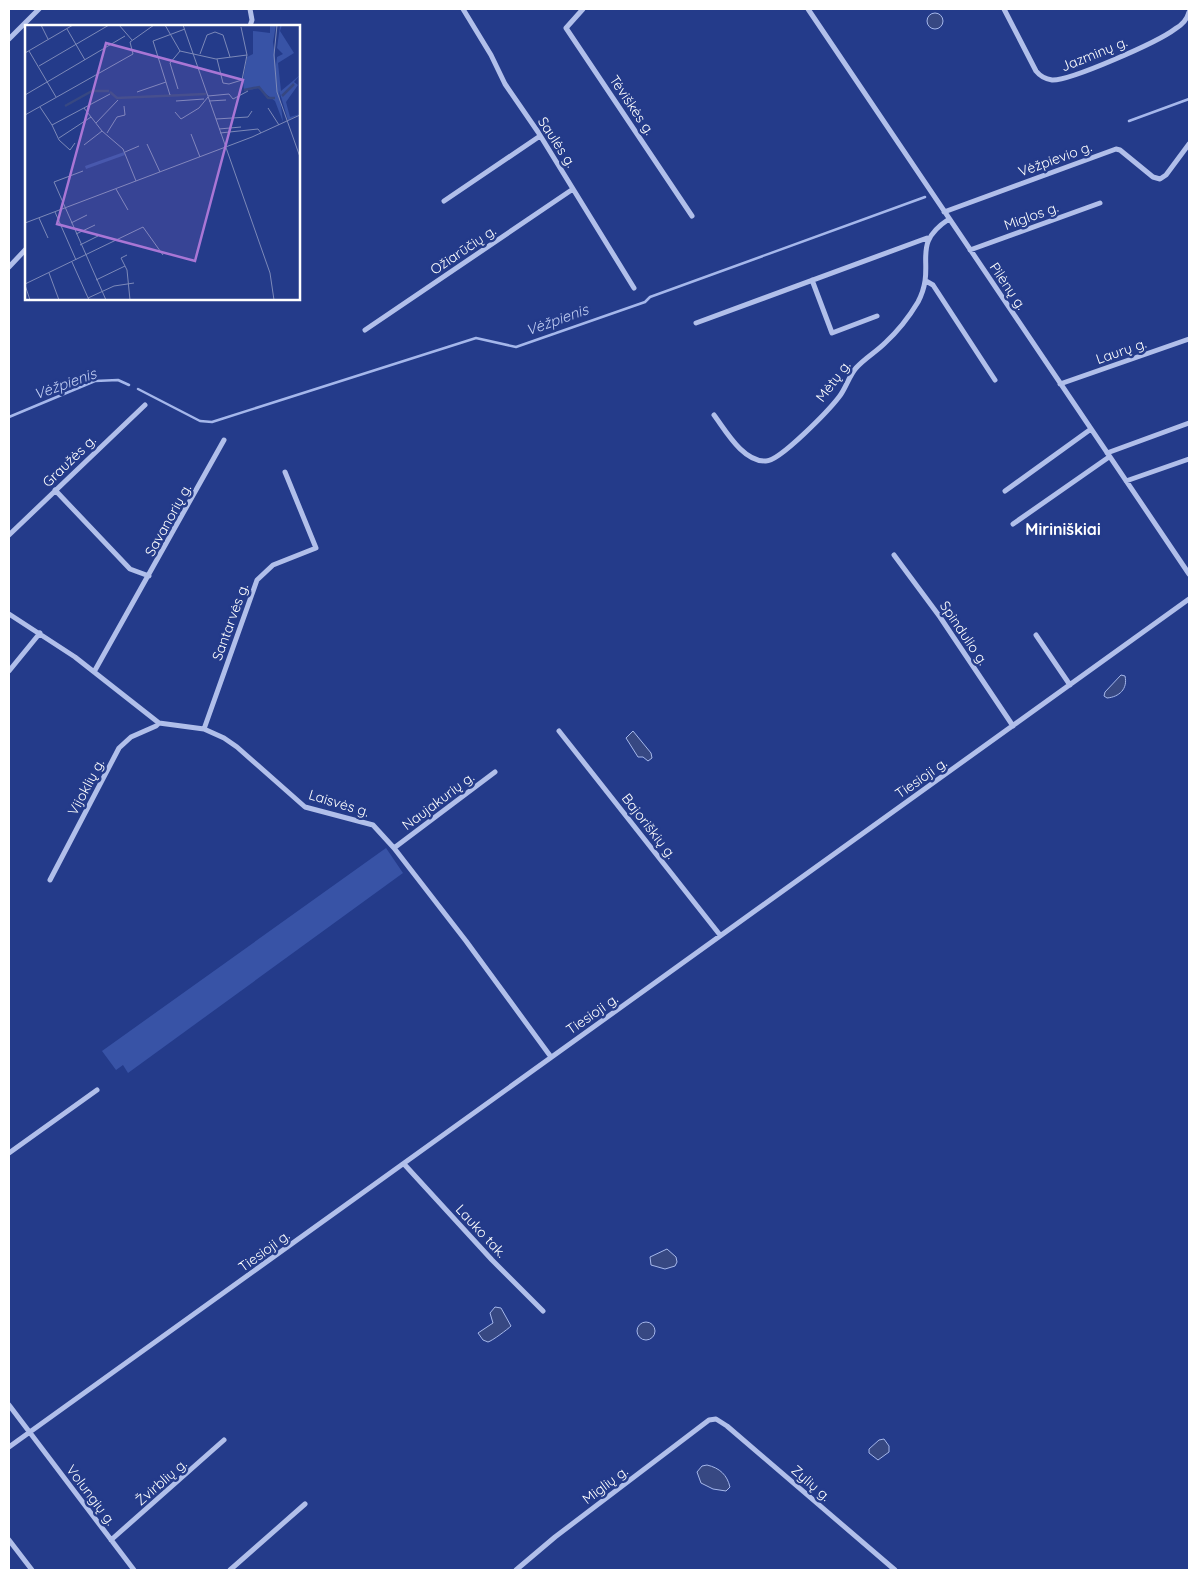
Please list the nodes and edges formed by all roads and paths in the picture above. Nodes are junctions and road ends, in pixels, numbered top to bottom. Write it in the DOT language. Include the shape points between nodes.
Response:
graph roads {
  1 [pos="39,9"];
  2 [pos="250,9"];
  3 [pos="463,9"];
  4 [pos="583,9"];
  5 [pos="808,9"];
  6 [pos="1004,9"];
  7 [pos="1189,12"];
  8 [pos="250,25"];
  9 [pos="9,40"];
  10 [pos="540,136"];
  11 [pos="1189,144"];
  12 [pos="573,189"];
  13 [pos="444,201"];
  14 [pos="1100,203"];
  15 [pos="944,212"];
  16 [pos="692,216"];
  17 [pos="950,219"];
  18 [pos="928,238"];
  19 [pos="25,250"];
  20 [pos="970,250"];
  21 [pos="9,267"];
  22 [pos="812,280"];
  23 [pos="926,281"];
  24 [pos="634,288"];
  25 [pos="877,316"];
  26 [pos="696,323"];
  27 [pos="365,330"];
  28 [pos="1189,339"];
  29 [pos="995,380"];
  30 [pos="1060,384"];
  31 [pos="145,404"];
  32 [pos="714,415"];
  33 [pos="1189,423"];
  34 [pos="1091,429"];
  35 [pos="224,440"];
  36 [pos="1108,455"];
  37 [pos="1189,459"];
  38 [pos="285,472"];
  39 [pos="1126,481"];
  40 [pos="55,490"];
  41 [pos="1005,491"];
  42 [pos="1013,524"];
  43 [pos="9,534"];
  44 [pos="894,555"];
  45 [pos="1189,574"];
  46 [pos="149,576"];
  47 [pos="1189,600"];
  48 [pos="9,614"];
  49 [pos="40,633"];
  50 [pos="1036,635"];
  51 [pos="9,671"];
  52 [pos="94,672"];
  53 [pos="1070,685"];
  54 [pos="159,723"];
  55 [pos="1013,726"];
  56 [pos="204,729"];
  57 [pos="559,732"];
  58 [pos="494,772"];
  59 [pos="394,848"];
  60 [pos="50,880"];
  61 [pos="720,935"];
  62 [pos="551,1057"];
  63 [pos="97,1090"];
  64 [pos="9,1153"];
  65 [pos="404,1164"];
  66 [pos="543,1311"];
  67 [pos="9,1405"];
  68 [pos="709,1420"];
  69 [pos="30,1432"];
  70 [pos="224,1440"];
  71 [pos="9,1447"];
  72 [pos="305,1504"];
  73 [pos="9,1540"];
  74 [pos="111,1540"];
  75 [pos="32,1570"];
  76 [pos="134,1570"];
  77 [pos="230,1570"];
  78 [pos="516,1570"];
  79 [pos="896,1570"];
  1 -- 9 [label="street"];
  2 -- 8 [label="street"];
  3 -- 10 [label="street, Saulės g." via="505,84"];
  4 -- 16 [label="street, Tėviškės g." via="566,28"];
  5 -- 15 [label="street, Pilėnų g."];
  6 -- 7 [label="street, Jazminų g." via="1036,70 1040,76 1050,80 1069,77 1163,37 1183,23"];
  10 -- 12 [label="street, Saulės g."];
  10 -- 13 [label="street"];
  11 -- 15 [label="street, Vėžpievio g." via="1160,179 1116,149"];
  12 -- 24 [label="street, Saulės g."];
  12 -- 27 [label="street, Ožiarūčių g."];
  14 -- 20 [label="street, Miglos g."];
  15 -- 17 [label="street, Pilėnų g."];
  17 -- 18 [label="street"];
  17 -- 20 [label="street, Pilėnų g."];
  18 -- 22 [label="street"];
  18 -- 23 [label="street, Mėtų g." via="925,247"];
  19 -- 21 [label="street"];
  20 -- 30 [label="street, Pilėnų g."];
  22 -- 25 [label="street" via="832,333"];
  22 -- 26 [label="street"];
  23 -- 29 [label="street" via="933,285"];
  23 -- 32 [label="street, Mėtų g." via="903,325 863,360 839,397 782,455 765,462 751,458"];
  28 -- 30 [label="street, Laurų g."];
  30 -- 34 [label="street, Pilėnų g."];
  31 -- 40 [label="street, Graužės g."];
  33 -- 36 [label="street"];
  34 -- 36 [label="street, Pilėnų g."];
  34 -- 41 [label="street"];
  35 -- 46 [label="street, Savanorių g."];
  36 -- 39 [label="street, Pilėnų g."];
  36 -- 42 [label="street"];
  37 -- 39 [label="street"];
  38 -- 56 [label="street, Santarvės g." via="316,548 273,565 257,580"];
  39 -- 45 [label="street, Pilėnų g."];
  40 -- 43 [label="street, Graužės g."];
  40 -- 46 [label="street, Savanorių g." via="130,569"];
  44 -- 55 [label="street, Spindulio g."];
  46 -- 52 [label="street"];
  47 -- 53 [label="street, Tiesioji g."];
  48 -- 49 [label="street"];
  49 -- 51 [label="street"];
  49 -- 52 [label="street"];
  50 -- 53 [label="street"];
  52 -- 54 [label="street"];
  53 -- 55 [label="street, Tiesioji g."];
  54 -- 56 [label="street, Laisvės g."];
  54 -- 60 [label="street, Vijoklių g." via="124,741 118,748"];
  55 -- 61 [label="street, Tiesioji g."];
  56 -- 59 [label="street, Laisvės g." via="237,747 305,807 365,822 381,832"];
  57 -- 61 [label="street, Bajoriškių g."];
  58 -- 59 [label="street, Naujakurių g."];
  59 -- 62 [label="street, Laisvės g."];
  61 -- 62 [label="street, Tiesioji g."];
  62 -- 65 [label="street, Tiesioji g."];
  63 -- 64 [label="street"];
  65 -- 66 [label="street, Lauko tak."];
  65 -- 69 [label="street, Tiesioji g."];
  67 -- 69 [label="street, Volungių g."];
  68 -- 78 [label="street, Miglių g."];
  68 -- 79 [label="street, Zylių g." via="716,1419 728,1426"];
  69 -- 71 [label="street, Tiesioji g."];
  69 -- 74 [label="street, Volungių g."];
  70 -- 74 [label="street, Žvirblių g."];
  72 -- 77 [label="street"];
  73 -- 75 [label="street"];
  74 -- 76 [label="street, Volungių g."];
}
